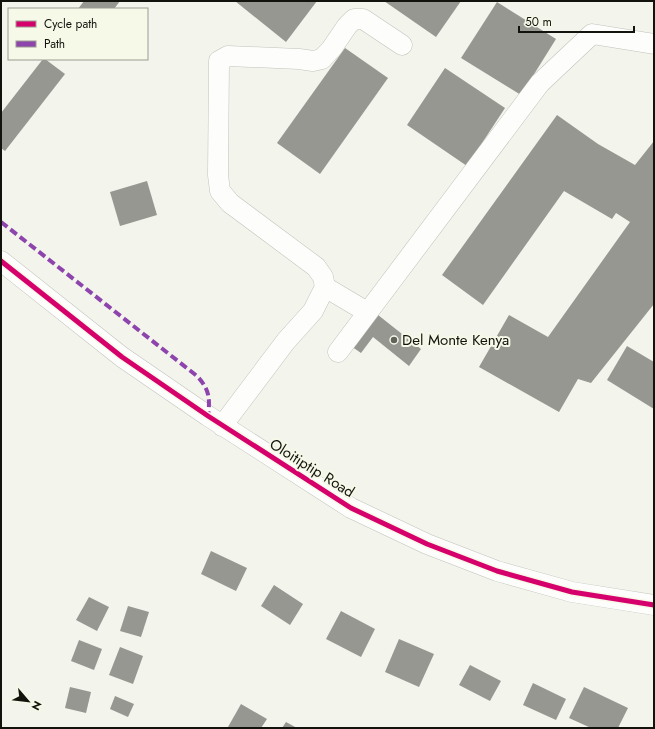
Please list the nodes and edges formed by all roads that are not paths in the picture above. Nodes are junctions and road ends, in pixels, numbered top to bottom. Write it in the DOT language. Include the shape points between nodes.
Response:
graph roads {
  1 [pos="654,44"];
  2 [pos="402,45"];
  3 [pos="1,261"];
  4 [pos="325,287"];
  5 [pos="367,312"];
  6 [pos="338,352"];
  7 [pos="222,426"];
  8 [pos="654,605"];
  1 -- 5 [label="street" via="592,34 540,83"];
  2 -- 4 [label="street" via="363,19 354,19 322,59 313,61 299,58 228,56 219,61 220,191 230,203 316,267 323,277"];
  3 -- 7 [label="street, Oloitiptip Road" via="122,357"];
  4 -- 5 [label="street"];
  4 -- 7 [label="street" via="313,311 286,341"];
  5 -- 6 [label="street"];
  7 -- 8 [label="street, Oloitiptip Road" via="351,508 427,544 497,570 572,592"];
}
